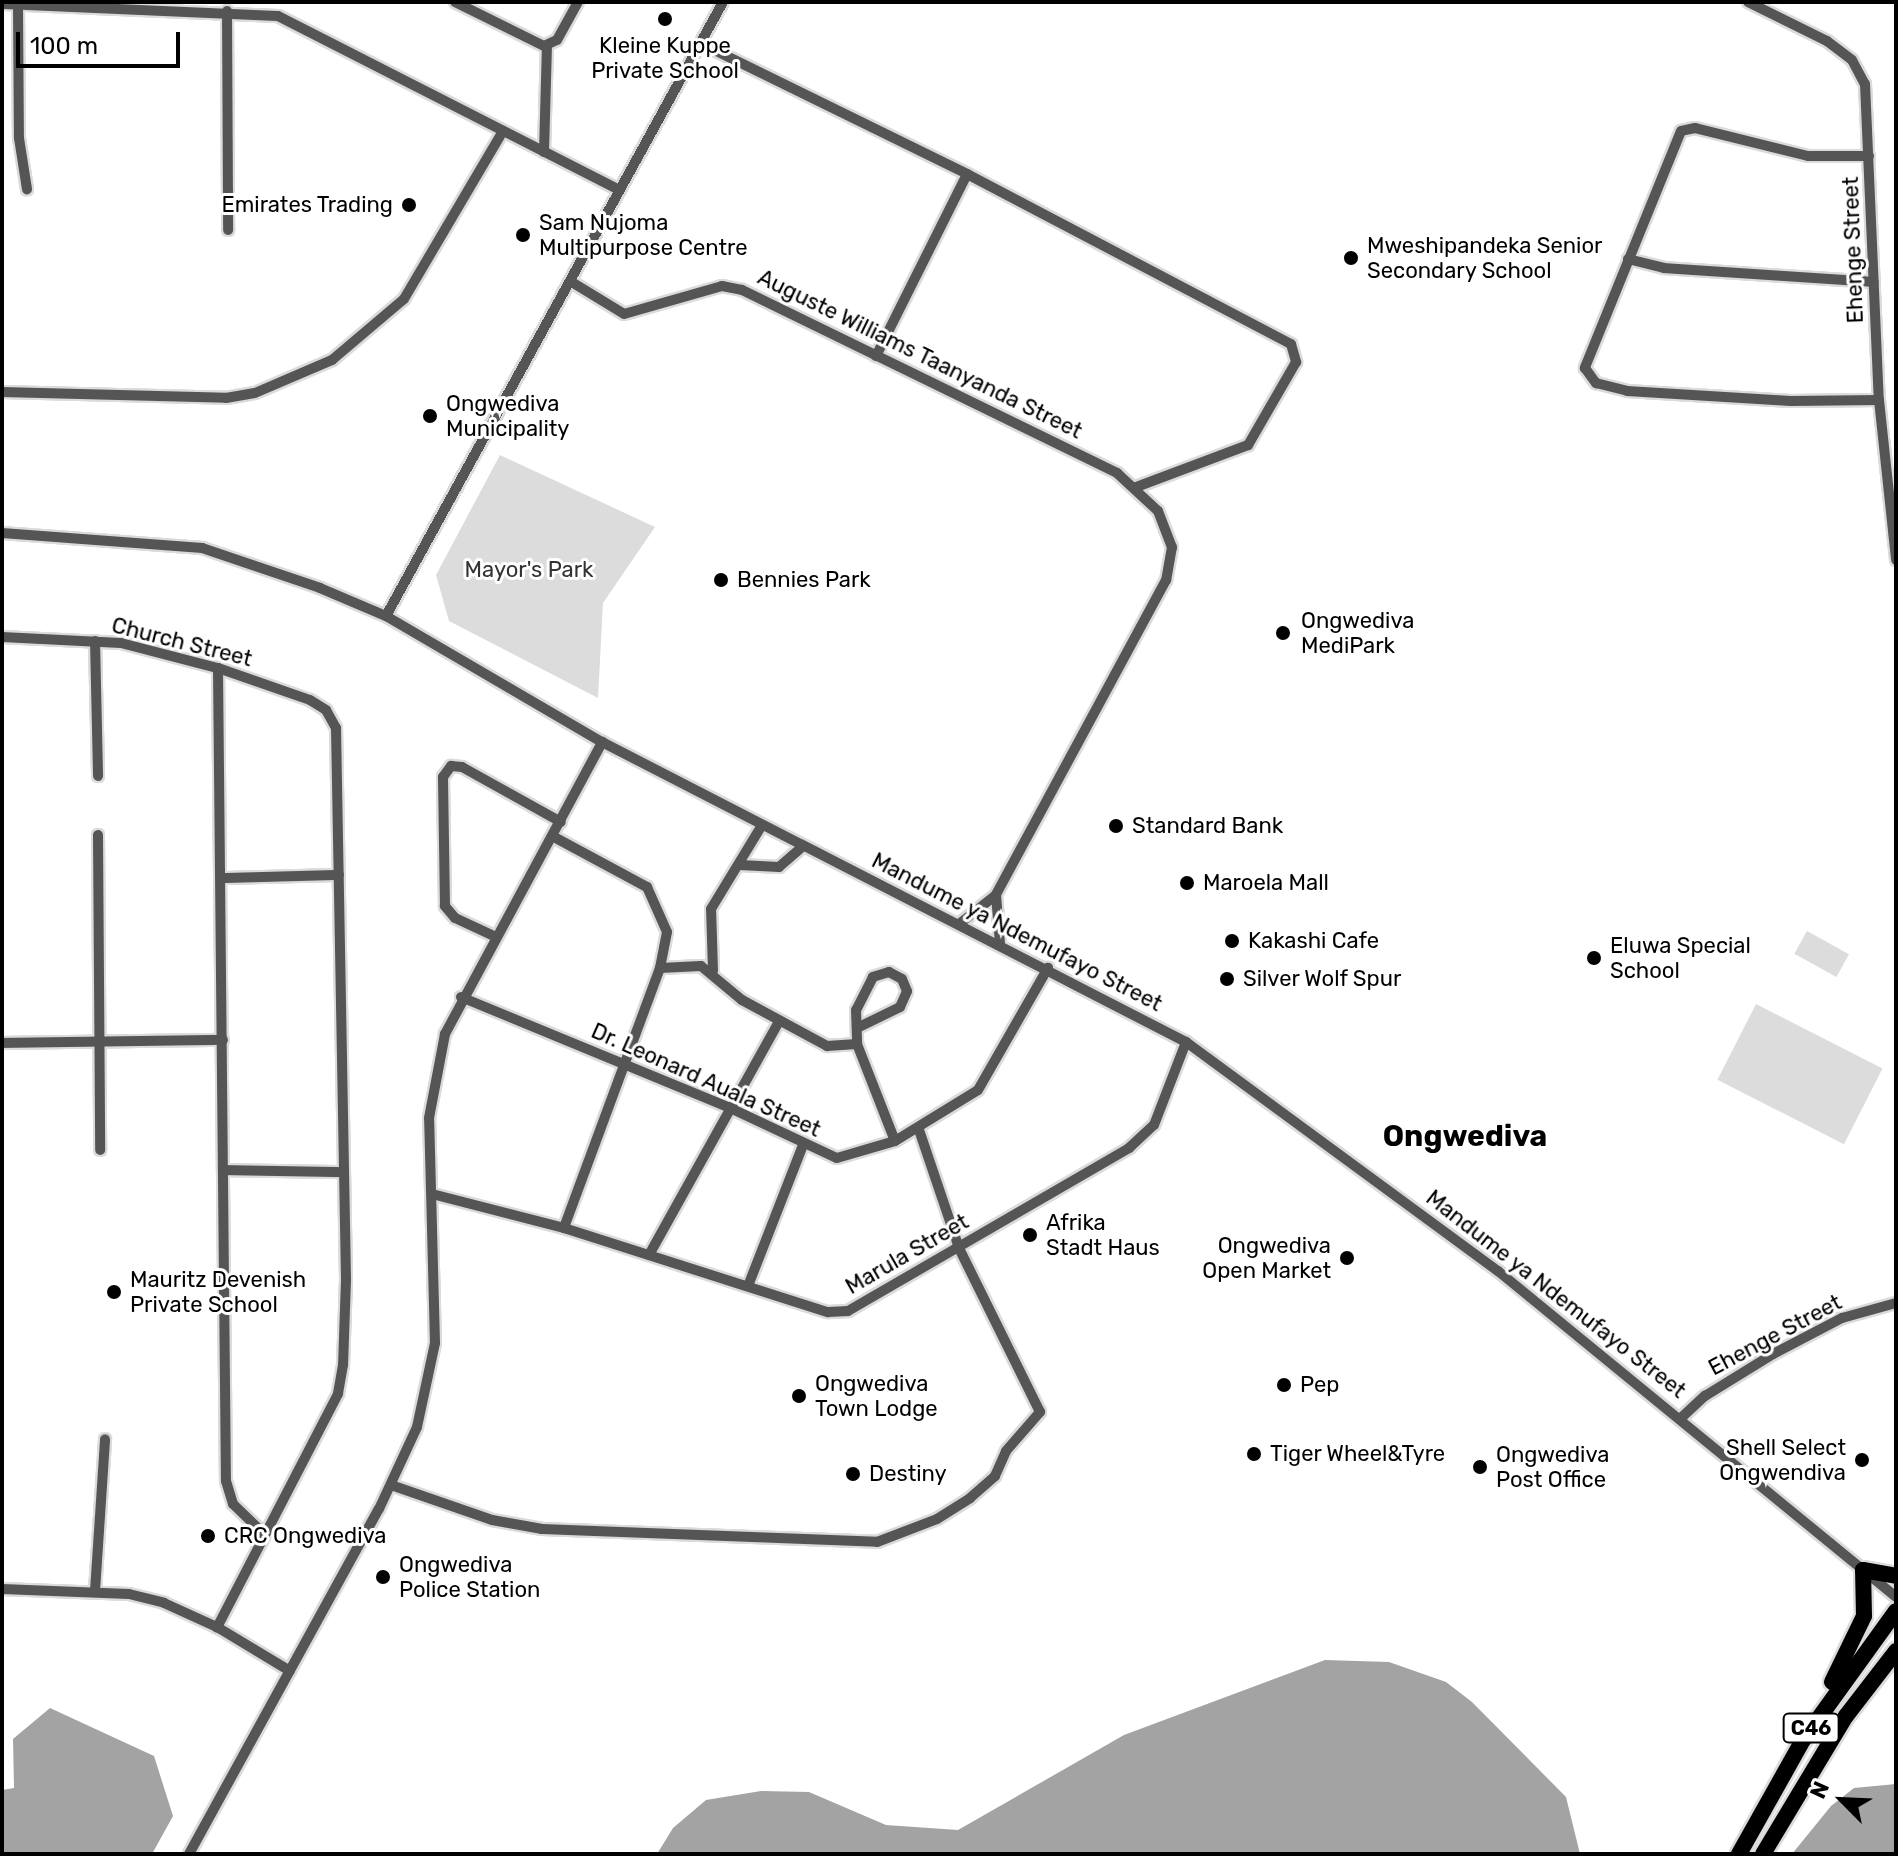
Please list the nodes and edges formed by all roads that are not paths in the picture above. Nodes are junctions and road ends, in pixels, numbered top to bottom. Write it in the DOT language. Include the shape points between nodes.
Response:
graph roads {
  1 [pos="455,2"];
  2 [pos="578,2"];
  3 [pos="723,2"];
  4 [pos="1748,2"];
  5 [pos="2,4"];
  6 [pos="18,5"];
  7 [pos="192,6"];
  8 [pos="227,11"];
  9 [pos="702,44"];
  10 [pos="547,45"];
  11 [pos="503,131"];
  12 [pos="544,152"];
  13 [pos="1869,156"];
  14 [pos="967,174"];
  15 [pos="27,189"];
  16 [pos="618,189"];
  17 [pos="228,230"];
  18 [pos="1628,259"];
  19 [pos="570,281"];
  20 [pos="1874,282"];
  21 [pos="876,356"];
  22 [pos="2,392"];
  23 [pos="1879,400"];
  24 [pos="1136,487"];
  25 [pos="2,533"];
  26 [pos="1896,560"];
  27 [pos="386,616"];
  28 [pos="2,637"];
  29 [pos="95,641"];
  30 [pos="218,668"];
  31 [pos="602,742"];
  32 [pos="98,776"];
  33 [pos="561,822"];
  34 [pos="762,825"];
  35 [pos="98,835"];
  36 [pos="554,837"];
  37 [pos="803,846"];
  38 [pos="740,865"];
  39 [pos="339,875"];
  40 [pos="222,878"];
  41 [pos="996,895"];
  42 [pos="959,924"];
  43 [pos="496,937"];
  44 [pos="1000,944"];
  45 [pos="660,968"];
  46 [pos="1048,968"];
  47 [pos="713,971"];
  48 [pos="461,997"];
  49 [pos="779,1021"];
  50 [pos="857,1028"];
  51 [pos="223,1040"];
  52 [pos="99,1042"];
  53 [pos="1186,1042"];
  54 [pos="2,1043"];
  55 [pos="857,1044"];
  56 [pos="623,1065"];
  57 [pos="728,1107"];
  58 [pos="919,1130"];
  59 [pos="895,1141"];
  60 [pos="803,1145"];
  61 [pos="100,1150"];
  62 [pos="225,1170"];
  63 [pos="343,1172"];
  64 [pos="432,1194"];
  65 [pos="564,1228"];
  66 [pos="959,1248"];
  67 [pos="649,1255"];
  68 [pos="748,1286"];
  69 [pos="1896,1303"];
  70 [pos="1681,1418"];
  71 [pos="105,1439"];
  72 [pos="391,1485"];
  73 [pos="263,1533"];
  74 [pos="1863,1570"];
  75 [pos="1896,1576"];
  76 [pos="2,1589"];
  77 [pos="95,1591"];
  78 [pos="1896,1597"];
  79 [pos="1896,1611"];
  80 [pos="217,1627"];
  81 [pos="1896,1651"];
  82 [pos="290,1671"];
  83 [pos="1803,1740"];
  84 [pos="189,1854"];
  85 [pos="1739,1854"];
  86 [pos="1763,1854"];
  1 -- 10 [label="street"];
  2 -- 10 [label="street" via="562,34"];
  3 -- 9 [label="street"];
  4 -- 13 [label="street, Ehenge Street" via="1827,41 1852,60 1865,84"];
  5 -- 6 [label="street"];
  6 -- 7 [label="street"];
  6 -- 15 [label="street" via="19,138"];
  7 -- 8 [label="street"];
  8 -- 11 [label="street" via="296,23"];
  8 -- 17 [label="street"];
  9 -- 14 [label="street"];
  9 -- 16 [label="street"];
  10 -- 12 [label="street"];
  11 -- 12 [label="street"];
  11 -- 22 [label="street" via="404,299 332,360 255,393 226,398"];
  12 -- 16 [label="street"];
  13 -- 18 [label="street" via="1808,156 1695,128 1681,131"];
  13 -- 20 [label="street, Ehenge Street"];
  14 -- 21 [label="street"];
  14 -- 24 [label="street" via="1291,344 1296,362 1248,445"];
  16 -- 19 [label="street"];
  18 -- 20 [label="street" via="1664,268"];
  18 -- 23 [label="street" via="1585,368 1596,383 1627,391 1702,396"];
  19 -- 21 [label="street, Auguste Williams Taanyanda Street" via="624,314 735,287"];
  19 -- 27 [label="street"];
  20 -- 23 [label="street, Ehenge Street"];
  21 -- 24 [label="street, Auguste Williams Taanyanda Street"];
  23 -- 26 [label="street, Ehenge Street"];
  24 -- 41 [label="street, Auguste Williams Taanyanda Street" via="1158,511 1172,547 1166,580"];
  25 -- 27 [label="street, Mandume ya Ndemufayo Street" via="202,548"];
  27 -- 31 [label="street, Mandume ya Ndemufayo Street"];
  28 -- 29 [label="street, Church Street"];
  29 -- 30 [label="street, Church Street"];
  29 -- 32 [label="street"];
  30 -- 39 [label="street, Church Street" via="326,710 336,728"];
  30 -- 40 [label="street"];
  31 -- 33 [label="street"];
  31 -- 34 [label="street, Mandume ya Ndemufayo Street"];
  33 -- 36 [label="street"];
  33 -- 43 [label="street" via="462,767 451,766 443,777 445,906 455,918"];
  34 -- 37 [label="street, Mandume ya Ndemufayo Street"];
  34 -- 38 [label="street"];
  35 -- 52 [label="street"];
  36 -- 43 [label="street"];
  36 -- 45 [label="street" via="647,887 667,932"];
  37 -- 38 [label="street" via="779,867"];
  37 -- 42 [label="street, Mandume ya Ndemufayo Street"];
  38 -- 47 [label="street" via="711,909"];
  39 -- 40 [label="street"];
  39 -- 63 [label="street"];
  40 -- 51 [label="street"];
  41 -- 42 [label="street"];
  41 -- 44 [label="street"];
  42 -- 44 [label="street, Mandume ya Ndemufayo Street"];
  43 -- 48 [label="street"];
  44 -- 46 [label="street, Mandume ya Ndemufayo Street"];
  45 -- 47 [label="street" via="701,966"];
  45 -- 56 [label="street"];
  46 -- 53 [label="street, Mandume ya Ndemufayo Street"];
  46 -- 58 [label="street, Dr. Leonard Auala Street" via="989,1078"];
  47 -- 49 [label="street" via="742,1000"];
  48 -- 56 [label="street, Dr. Leonard Auala Street"];
  48 -- 64 [label="street" via="445,1034 429,1118"];
  49 -- 55 [label="street" via="827,1046"];
  49 -- 57 [label="street"];
  50 -- 50 [label="street" via="856,1010 873,977 889,972 902,979 907,991 900,1007"];
  50 -- 55 [label="street"];
  51 -- 52 [label="street"];
  51 -- 62 [label="street"];
  52 -- 54 [label="street"];
  52 -- 61 [label="street"];
  53 -- 66 [label="street, Marula Street" via="1154,1125 1129,1148"];
  53 -- 70 [label="street, Mandume ya Ndemufayo Street" via="1498,1271"];
  55 -- 59 [label="street"];
  56 -- 57 [label="street, Dr. Leonard Auala Street"];
  56 -- 65 [label="street"];
  57 -- 60 [label="street, Dr. Leonard Auala Street"];
  57 -- 67 [label="street"];
  58 -- 59 [label="street, Dr. Leonard Auala Street"];
  58 -- 66 [label="street"];
  59 -- 60 [label="street, Dr. Leonard Auala Street" via="837,1158"];
  60 -- 68 [label="street"];
  62 -- 63 [label="street"];
  62 -- 73 [label="street" via="226,1481 233,1504"];
  63 -- 73 [label="street" via="346,1280 338,1394"];
  64 -- 65 [label="street, Marula Street"];
  64 -- 72 [label="street" via="435,1343 417,1427"];
  65 -- 67 [label="street, Marula Street"];
  66 -- 68 [label="street, Marula Street" via="848,1311 828,1312"];
  66 -- 72 [label="street" via="1040,1412 1006,1451 995,1476 970,1498 910,1532 877,1542 542,1529 492,1520"];
  67 -- 68 [label="street, Marula Street"];
  69 -- 70 [label="street, Ehenge Street" via="1842,1318 1773,1354 1705,1396"];
  70 -- 74 [label="street, Mandume ya Ndemufayo Street"];
  71 -- 77 [label="street"];
  72 -- 82 [label="street"];
  73 -- 80 [label="street"];
  74 -- 75 [label="main road"];
  74 -- 78 [label="street, Mandume ya Ndemufayo Street"];
  74 -- 83 [label="main road" via="1864,1616"];
  76 -- 77 [label="street"];
  77 -- 80 [label="street" via="164,1603"];
  79 -- 83 [label="main road, C46"];
  80 -- 82 [label="street"];
  81 -- 86 [label="main road, C46" via="1846,1716"];
  82 -- 84 [label="street"];
  83 -- 85 [label="main road, C46"];
}
